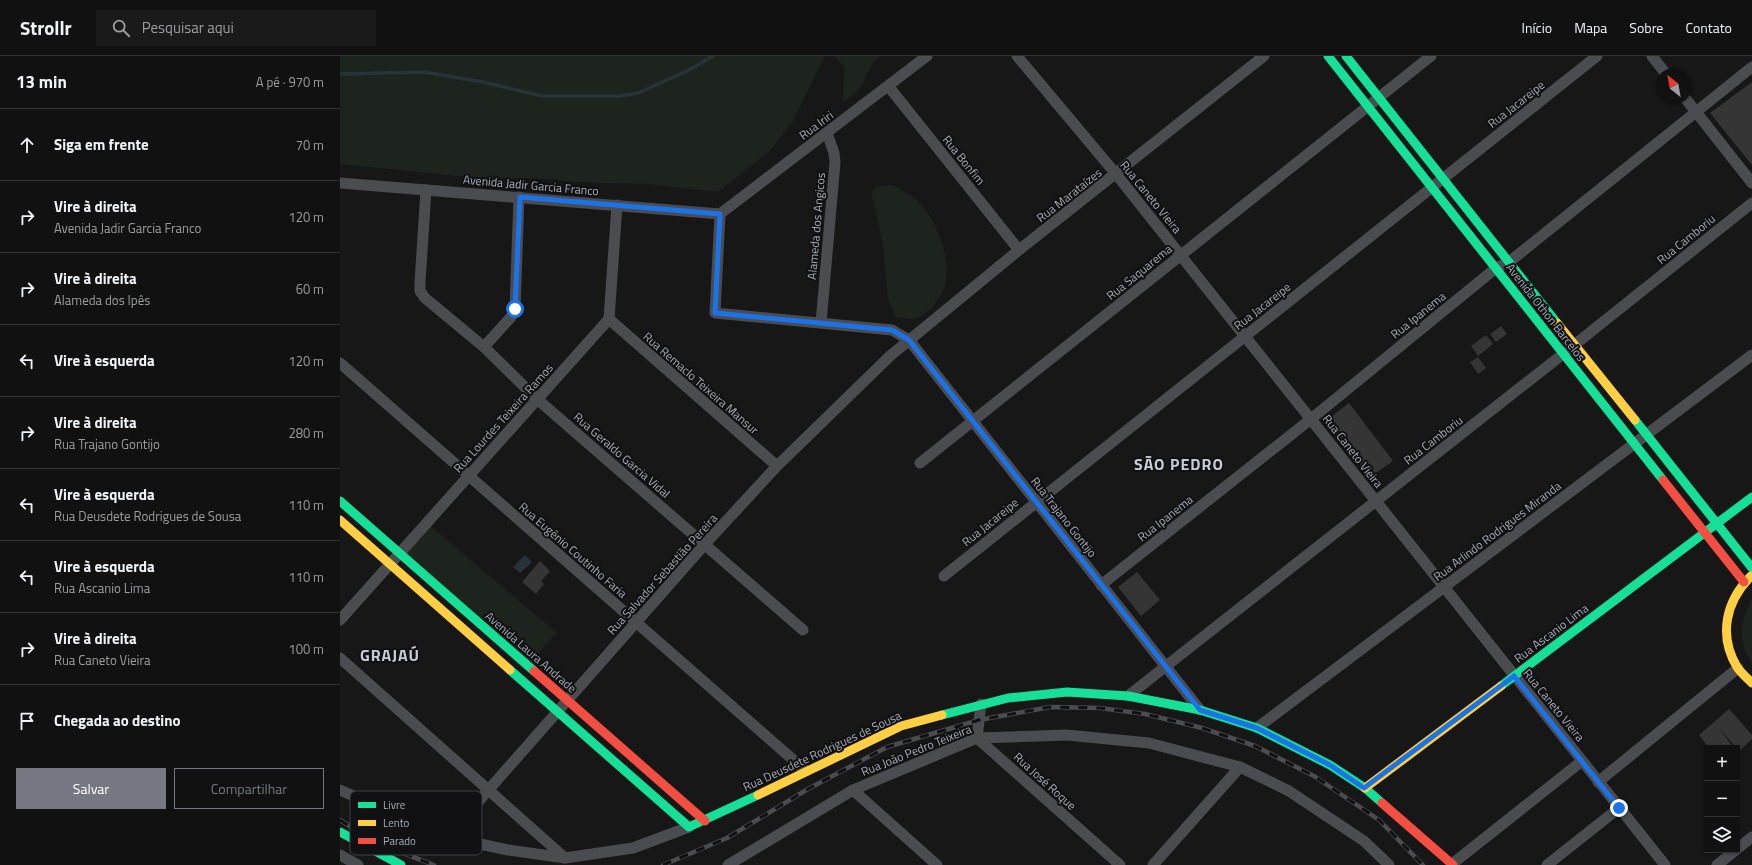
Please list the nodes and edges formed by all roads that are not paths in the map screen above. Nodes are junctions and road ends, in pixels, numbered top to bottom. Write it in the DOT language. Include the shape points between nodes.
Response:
graph roads {
  1 [pos="927,56"];
  2 [pos="1017,56"];
  3 [pos="1264,56"];
  4 [pos="1328,56"];
  5 [pos="1346,56"];
  6 [pos="1431,56"];
  7 [pos="1597,56"];
  8 [pos="1652,56"];
  9 [pos="1752,67"];
  10 [pos="1661,68"];
  11 [pos="889,87"];
  12 [pos="1379,98"];
  13 [pos="1690,104"];
  14 [pos="1368,106"];
  15 [pos="1696,112"];
  16 [pos="827,133"];
  17 [pos="1116,174"];
  18 [pos="1443,178"];
  19 [pos="340,183"];
  20 [pos="1752,183"];
  21 [pos="1432,187"];
  22 [pos="426,190"];
  23 [pos="520,197"];
  24 [pos="1752,203"];
  25 [pos="617,205"];
  26 [pos="720,214"];
  27 [pos="1019,250"];
  28 [pos="1181,255"];
  29 [pos="1509,262"];
  30 [pos="1496,268"];
  31 [pos="609,319"];
  32 [pos="821,323"];
  33 [pos="1245,336"];
  34 [pos="909,340"];
  35 [pos="1575,345"];
  36 [pos="484,347"];
  37 [pos="1563,354"];
  38 [pos="1752,355"];
  39 [pos="340,363"];
  40 [pos="537,399"];
  41 [pos="1311,419"];
  42 [pos="972,421"];
  43 [pos="1646,435"];
  44 [pos="1634,444"];
  45 [pos="920,463"];
  46 [pos="777,466"];
  47 [pos="469,476"];
  48 [pos="1752,497"];
  49 [pos="340,501"];
  50 [pos="1376,501"];
  51 [pos="1036,502"];
  52 [pos="340,520"];
  53 [pos="1717,524"];
  54 [pos="1704,533"];
  55 [pos="705,544"];
  56 [pos="400,553"];
  57 [pos="390,564"];
  58 [pos="1752,568"];
  59 [pos="944,576"];
  60 [pos="1752,576"];
  61 [pos="1744,582"];
  62 [pos="1101,585"];
  63 [pos="1444,587"];
  64 [pos="340,620"];
  65 [pos="636,622"];
  66 [pos="803,630"];
  67 [pos="340,658"];
  68 [pos="1166,667"];
  69 [pos="1738,668"];
  70 [pos="1514,676"];
  71 [pos="1752,683"];
  72 [pos="1128,696"];
  73 [pos="568,700"];
  74 [pos="981,704"];
  75 [pos="1200,710"];
  76 [pos="558,712"];
  77 [pos="1257,728"];
  78 [pos="977,738"];
  79 [pos="1582,761"];
  80 [pos="1240,767"];
  81 [pos="806,772"];
  82 [pos="1598,782"];
  83 [pos="1364,788"];
  84 [pos="340,790"];
  85 [pos="488,790"];
  86 [pos="853,790"];
  87 [pos="350,794"];
  88 [pos="482,797"];
  89 [pos="1619,808"];
  90 [pos="705,821"];
  91 [pos="689,827"];
  92 [pos="340,832"];
  93 [pos="1752,837"];
  94 [pos="350,838"];
  95 [pos="350,842"];
  96 [pos="482,844"];
  97 [pos="1740,847"];
  98 [pos="1732,853"];
  99 [pos="382,855"];
  100 [pos="341,856"];
  101 [pos="565,858"];
  102 [pos="358,865"];
  103 [pos="401,865"];
  104 [pos="728,865"];
  105 [pos="937,865"];
  106 [pos="1120,865"];
  107 [pos="1153,865"];
  108 [pos="1389,865"];
  109 [pos="1453,865"];
  110 [pos="1547,865"];
  111 [pos="1664,865"];
  112 [pos="1717,865"];
  1 -- 11 [label="street, Rua Iriri"];
  2 -- 17 [label="street, Rua Caneto Vieira"];
  3 -- 17 [label="street, Rua Marataízes"];
  4 -- 14 [label="street, Avenida Othon Barcelos"];
  5 -- 12 [label="street, Avenida Othon Barcelos"];
  6 -- 12 [label="street, Rua Saquarema"];
  7 -- 18 [label="street, Rua Jacareipe"];
  8 -- 10 [label="street"];
  9 -- 15 [label="street, Rua Ipanema"];
  11 -- 16 [label="street, Rua Iriri"];
  11 -- 27 [label="street, Rua Bonfim"];
  12 -- 14 [label="street, Rua Saquarema"];
  12 -- 18 [label="street, Avenida Othon Barcelos"];
  13 -- 15 [label="street"];
  14 -- 21 [label="street, Avenida Othon Barcelos"];
  14 -- 28 [label="street, Rua Saquarema"];
  15 -- 20 [label="street"];
  15 -- 29 [label="street, Rua Ipanema"];
  16 -- 26 [label="street, Rua Iriri"];
  16 -- 32 [label="street, Alameda dos Angicos" via="835,162"];
  17 -- 27 [label="street, Rua Marataízes"];
  17 -- 28 [label="street, Rua Caneto Vieira"];
  18 -- 21 [label="street, Rua Jacareipe"];
  18 -- 29 [label="street, Avenida Othon Barcelos"];
  19 -- 22 [label="street, Avenida Jadir Garcia Franco"];
  21 -- 30 [label="street, Avenida Othon Barcelos"];
  21 -- 33 [label="street, Rua Jacareipe"];
  22 -- 23 [label="street, Avenida Jadir Garcia Franco"];
  22 -- 36 [label="street, Rua Geraldo Garcia Vidal" via="420,291"];
  23 -- 25 [label="street, Avenida Jadir Garcia Franco"];
  23 -- 36 [label="street" via="515,309"];
  24 -- 35 [label="street, Rua Camboriu"];
  25 -- 26 [label="street, Avenida Jadir Garcia Franco"];
  25 -- 31 [label="street"];
  26 -- 32 [label="street" via="715,313"];
  27 -- 34 [label="street, Rua Marataízes"];
  28 -- 33 [label="street, Rua Caneto Vieira"];
  28 -- 42 [label="street, Rua Saquarema"];
  29 -- 30 [label="street, Rua Ipanema"];
  29 -- 35 [label="street, Avenida Othon Barcelos"];
  30 -- 37 [label="street, Avenida Othon Barcelos"];
  30 -- 41 [label="street, Rua Ipanema"];
  31 -- 40 [label="street, Rua Lourdes Teixeira Ramos"];
  31 -- 46 [label="street, Rua Remaclo Teixeira Mansur"];
  32 -- 34 [label="street" via="892,330"];
  33 -- 41 [label="street, Rua Caneto Vieira"];
  33 -- 51 [label="street, Rua Jacareipe"];
  34 -- 42 [label="street, Rua Trajano Gontijo"];
  34 -- 46 [label="street, Rua Salvador Sebastião Pereira"];
  35 -- 37 [label="street, Rua Camboriu"];
  35 -- 43 [label="street, Avenida Othon Barcelos"];
  36 -- 40 [label="street, Rua Geraldo Garcia Vidal"];
  37 -- 44 [label="street, Avenida Othon Barcelos"];
  37 -- 50 [label="street, Rua Camboriu"];
  38 -- 43 [label="street, Rua Arlindo Rodrigues Miranda"];
  39 -- 47 [label="street, Rua Eugênio Coutinho Faria"];
  40 -- 47 [label="street, Rua Lourdes Teixeira Ramos"];
  40 -- 55 [label="street, Rua Geraldo Garcia Vidal"];
  41 -- 50 [label="street, Rua Caneto Vieira"];
  41 -- 62 [label="street, Rua Ipanema"];
  42 -- 45 [label="street, Rua Saquarema"];
  42 -- 51 [label="street, Rua Trajano Gontijo"];
  43 -- 44 [label="street, Rua Arlindo Rodrigues Miranda"];
  43 -- 53 [label="street, Avenida Othon Barcelos"];
  44 -- 54 [label="street, Avenida Othon Barcelos"];
  44 -- 63 [label="street, Rua Arlindo Rodrigues Miranda"];
  46 -- 55 [label="street, Rua Salvador Sebastião Pereira"];
  47 -- 56 [label="street, Rua Lourdes Teixeira Ramos"];
  47 -- 65 [label="street, Rua Eugênio Coutinho Faria"];
  48 -- 53 [label="street, Rua Ascanio Lima"];
  49 -- 56 [label="street, Avenida Laura Andrade"];
  50 -- 63 [label="street, Rua Caneto Vieira"];
  50 -- 68 [label="street, Rua Camboriu"];
  51 -- 59 [label="street, Rua Jacareipe"];
  51 -- 62 [label="street, Rua Trajano Gontijo"];
  52 -- 57 [label="street"];
  53 -- 54 [label="street, Rua Ascanio Lima"];
  53 -- 58 [label="street, Avenida Othon Barcelos"];
  54 -- 61 [label="street, Avenida Othon Barcelos"];
  54 -- 70 [label="street, Rua Ascanio Lima"];
  55 -- 65 [label="street, Rua Salvador Sebastião Pereira"];
  55 -- 66 [label="street, Rua Geraldo Garcia Vidal"];
  56 -- 57 [label="street, Rua Lourdes Teixeira Ramos"];
  56 -- 73 [label="street, Avenida Laura Andrade"];
  57 -- 64 [label="street, Rua Lourdes Teixeira Ramos"];
  57 -- 76 [label="street"];
  60 -- 61 [label="street"];
  61 -- 69 [label="street" via="1732,602 1726,624 1728,647"];
  62 -- 68 [label="street, Rua Trajano Gontijo"];
  63 -- 70 [label="street, Rua Caneto Vieira"];
  63 -- 77 [label="street, Rua Arlindo Rodrigues Miranda"];
  65 -- 73 [label="street, Rua Salvador Sebastião Pereira"];
  65 -- 81 [label="street, Rua Eugênio Coutinho Faria"];
  67 -- 85 [label="street"];
  68 -- 72 [label="street, Rua Camboriu"];
  68 -- 75 [label="street, Rua Trajano Gontijo"];
  69 -- 71 [label="street"];
  69 -- 82 [label="street"];
  70 -- 79 [label="street, Rua Caneto Vieira"];
  70 -- 83 [label="street, Rua Ascanio Lima"];
  72 -- 74 [label="street, Rua Deusdete Rodrigues de Sousa" via="1068,692 1008,698"];
  72 -- 75 [label="street, Rua Deusdete Rodrigues de Sousa"];
  73 -- 76 [label="street, Rua Salvador Sebastião Pereira"];
  73 -- 90 [label="street, Avenida Laura Andrade"];
  74 -- 78 [label="street"];
  74 -- 81 [label="street, Rua Deusdete Rodrigues de Sousa" via="901,726"];
  75 -- 77 [label="street, Rua Deusdete Rodrigues de Sousa"];
  76 -- 85 [label="street, Rua Salvador Sebastião Pereira"];
  76 -- 91 [label="street"];
  77 -- 83 [label="street, Rua Deusdete Rodrigues de Sousa" via="1330,765"];
  78 -- 80 [label="street, Rua João Pedro Teixeira" via="1066,735 1149,743"];
  78 -- 86 [label="street, Rua João Pedro Teixeira"];
  78 -- 106 [label="street, Rua José Roque"];
  79 -- 82 [label="street, Rua Caneto Vieira"];
  79 -- 109 [label="street"];
  80 -- 107 [label="street"];
  80 -- 108 [label="street, Rua João Pedro Teixeira" via="1289,791 1364,841"];
  81 -- 90 [label="street, Rua Deusdete Rodrigues de Sousa"];
  82 -- 89 [label="street, Rua Caneto Vieira"];
  83 -- 109 [label="street, Rua Deusdete Rodrigues de Sousa"];
  84 -- 87 [label="street, Rua Deusdete Rodrigues de Sousa"];
  85 -- 88 [label="street, Rua Salvador Sebastião Pereira"];
  85 -- 101 [label="street"];
  86 -- 104 [label="street, Rua João Pedro Teixeira"];
  86 -- 105 [label="street"];
  89 -- 110 [label="street"];
  89 -- 111 [label="street, Rua Caneto Vieira"];
  90 -- 91 [label="street, Rua Deusdete Rodrigues de Sousa"];
  91 -- 101 [label="street, Rua Deusdete Rodrigues de Sousa" via="633,848"];
  92 -- 94 [label="street"];
  93 -- 97 [label="street"];
  95 -- 100 [label="street"];
  96 -- 101 [label="street, Rua Deusdete Rodrigues de Sousa"];
  98 -- 112 [label="street"];
  99 -- 103 [label="street"];
  100 -- 102 [label="street"];
}
